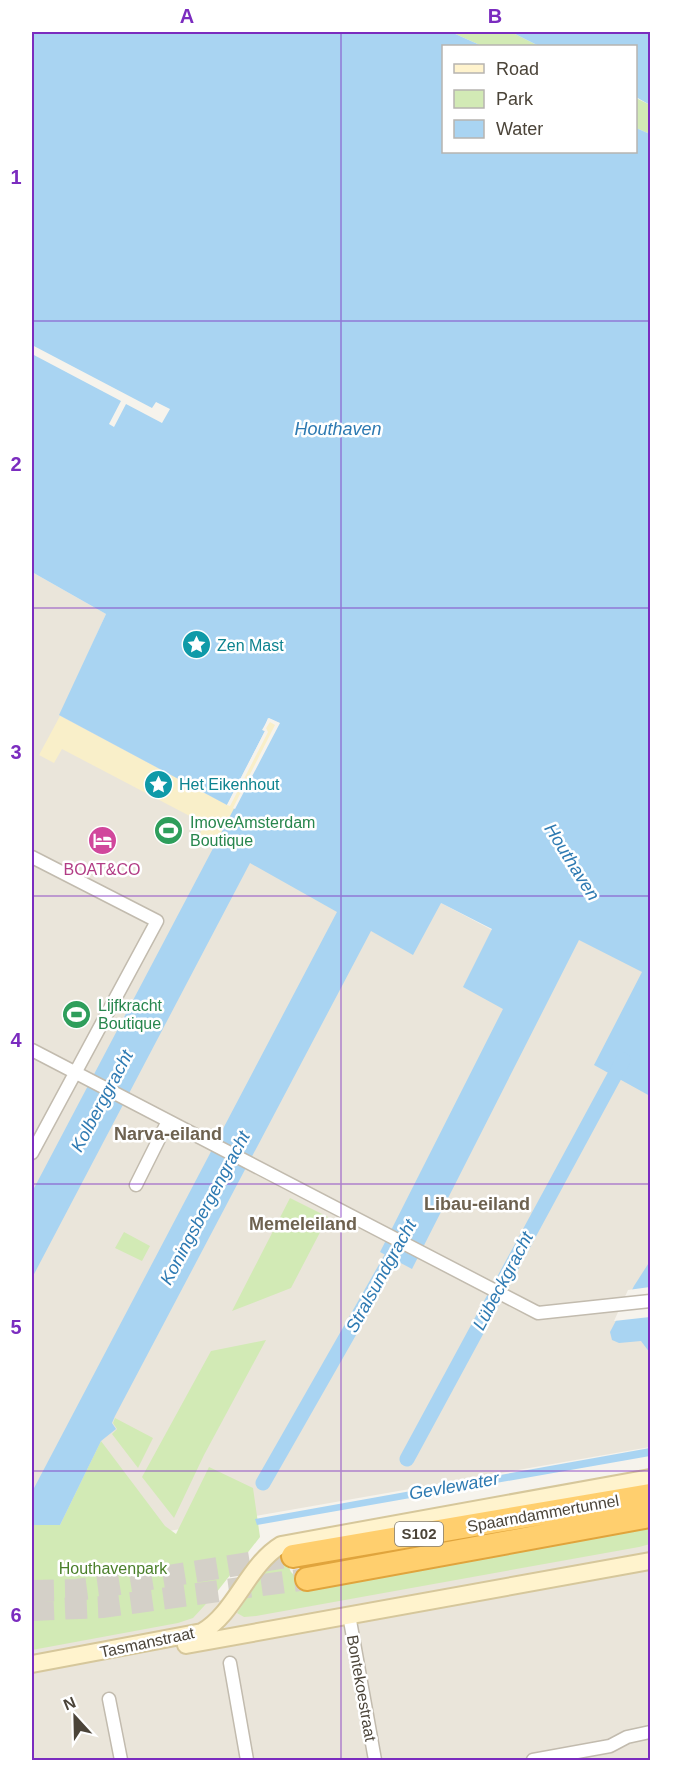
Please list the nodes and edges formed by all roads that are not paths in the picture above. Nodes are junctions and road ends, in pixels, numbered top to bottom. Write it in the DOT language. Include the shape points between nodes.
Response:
graph roads {
  1 [pos="32,857"];
  2 [pos="32,1050"];
  3 [pos="80,1076"];
  4 [pos="168,1121"];
  5 [pos="32,1153"];
  6 [pos="136,1185"];
  7 [pos="651,1301"];
  8 [pos="651,1478"];
  9 [pos="651,1495"];
  10 [pos="651,1516"];
  11 [pos="293,1556"];
  12 [pos="651,1561"];
  13 [pos="307,1579"];
  14 [pos="349,1615"];
  15 [pos="230,1663"];
  16 [pos="32,1664"];
  17 [pos="32,1674"];
  18 [pos="109,1699"];
  19 [pos="651,1732"];
  20 [pos="121,1761"];
  21 [pos="247,1761"];
  22 [pos="375,1761"];
  23 [pos="533,1761"];
  1 -- 3 [label="street" via="156,921"];
  2 -- 3 [label="street"];
  3 -- 4 [label="street"];
  3 -- 5 [label="street"];
  4 -- 6 [label="street"];
  4 -- 7 [label="street" via="538,1313"];
  8 -- 16 [label="street, Tasmanstraat" via="281,1545 264,1557 216,1622 202,1632"];
  9 -- 11 [label="highway, Spaarndammertunnel / S102"];
  10 -- 13 [label="highway, Spaarndammertunnel / S102"];
  12 -- 14 [label="street, Tasmanstraat"];
  14 -- 17 [label="street, Tasmanstraat"];
  14 -- 22 [label="street, Bontekoestraat"];
  15 -- 21 [label="street"];
  18 -- 20 [label="street"];
  19 -- 23 [label="street" via="627,1737 610,1746"];
}
